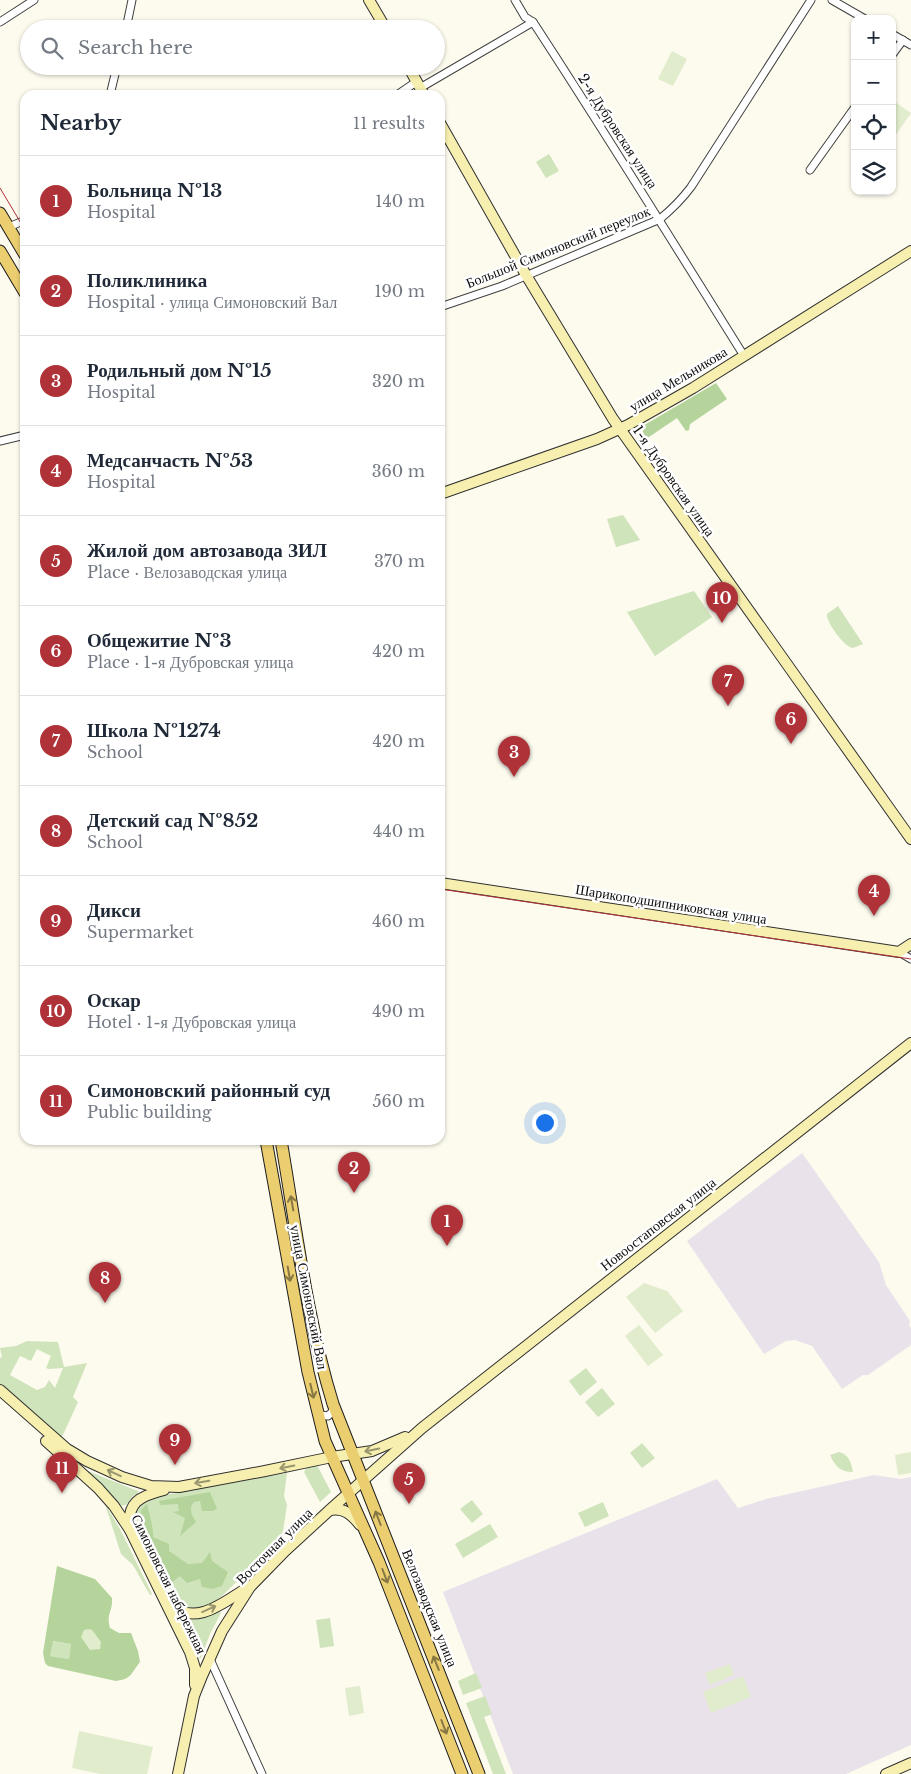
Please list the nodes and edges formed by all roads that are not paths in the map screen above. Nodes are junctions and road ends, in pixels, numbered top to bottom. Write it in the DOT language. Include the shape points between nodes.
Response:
graph roads {
  1 [pos="34,0"];
  2 [pos="132,0"];
  3 [pos="369,0"];
  4 [pos="515,0"];
  5 [pos="811,0"];
  6 [pos="832,0"];
  7 [pos="858,15"];
  8 [pos="128,20"];
  9 [pos="381,20"];
  10 [pos="0,22"];
  11 [pos="533,22"];
  12 [pos="896,36"];
  13 [pos="903,40"];
  14 [pos="911,46"];
  15 [pos="896,50"];
  16 [pos="445,73"];
  17 [pos="115,75"];
  18 [pos="413,75"];
  19 [pos="442,75"];
  20 [pos="420,88"];
  21 [pos="111,90"];
  22 [pos="851,113"];
  23 [pos="445,132"];
  24 [pos="810,170"];
  25 [pos="0,214"];
  26 [pos="660,219"];
  27 [pos="20,222"];
  28 [pos="8,227"];
  29 [pos="20,247"];
  30 [pos="0,251"];
  31 [pos="911,251"];
  32 [pos="526,275"];
  33 [pos="20,285"];
  34 [pos="445,305"];
  35 [pos="744,356"];
  36 [pos="620,429"];
  37 [pos="20,436"];
  38 [pos="0,441"];
  39 [pos="445,492"];
  40 [pos="911,839"];
  41 [pos="445,884"];
  42 [pos="911,944"];
  43 [pos="899,952"];
  44 [pos="911,959"];
  45 [pos="911,1043"];
  46 [pos="267,1145"];
  47 [pos="282,1145"];
  48 [pos="0,1390"];
  49 [pos="0,1400"];
  50 [pos="333,1404"];
  51 [pos="316,1409"];
  52 [pos="422,1428"];
  53 [pos="352,1454"];
  54 [pos="332,1457"];
  55 [pos="363,1480"];
  56 [pos="179,1486"];
  57 [pos="348,1493"];
  58 [pos="330,1510"];
  59 [pos="130,1530"];
  60 [pos="366,1531"];
  61 [pos="250,1587"];
  62 [pos="167,1604"];
  63 [pos="209,1657"];
  64 [pos="195,1668"];
  65 [pos="194,1696"];
  66 [pos="911,1763"];
  67 [pos="178,1774"];
  68 [pos="262,1774"];
  69 [pos="462,1774"];
  70 [pos="479,1774"];
  71 [pos="886,1774"];
  1 -- 10 [label="street"];
  2 -- 8 [label="street"];
  3 -- 9 [label="main road"];
  4 -- 11 [label="street, 2-я Дубровская улица" via="525,17"];
  5 -- 26 [label="street, Большой Симоновский переулок" via="691,187"];
  6 -- 7 [label="street"];
  11 -- 16 [label="street"];
  11 -- 26 [label="street, 2-я Дубровская улица"];
  12 -- 13 [label="street"];
  13 -- 14 [label="street"];
  13 -- 15 [label="street"];
  17 -- 21 [label="street"];
  18 -- 20 [label="main road"];
  19 -- 20 [label="street"];
  22 -- 24 [label="street"];
  23 -- 32 [label="main road, 1-я Дубровская улица"];
  25 -- 28 [label="main road"];
  26 -- 32 [label="street, Большой Симоновский переулок"];
  26 -- 35 [label="street, 2-я Дубровская улица"];
  27 -- 28 [label="street"];
  28 -- 29 [label="main road"];
  30 -- 33 [label="main road"];
  31 -- 35 [label="main road, улица Мельникова"];
  32 -- 34 [label="street, Большой Симоновский переулок"];
  32 -- 36 [label="main road, 1-я Дубровская улица"];
  35 -- 36 [label="main road, улица Мельникова"];
  36 -- 39 [label="main road, улица Мельникова"];
  36 -- 40 [label="main road, 1-я Дубровская улица"];
  37 -- 38 [label="street"];
  41 -- 43 [label="main road, Шарикоподшипниковская улица"];
  42 -- 43 [label="main road"];
  43 -- 44 [label="street, Шарикоподшипниковская улица"];
  45 -- 52 [label="main road, Новоостаповская улица"];
  46 -- 51 [label="main road, улица Симоновский Вал, one-way"];
  50 -- 47 [label="main road, улица Симоновский Вал, one-way" via="314,1333"];
  56 -- 48 [label="main road, one-way" via="141,1484 87,1460 59,1443"];
  49 -- 59 [label="main road, Симоновская набережная" via="110,1500"];
  50 -- 51 [label="street" via="328,1416 321,1415"];
  50 -- 53 [label="main road, улица Симоновский Вал"];
  51 -- 54 [label="main road, улица Симоновский Вал"];
  52 -- 53 [label="main road, Новоостаповская улица, one-way" via="383,1448"];
  52 -- 55 [label="main road, Новоостаповская улица"];
  53 -- 54 [label="main road, Новоостаповская улица"];
  53 -- 55 [label="main road, Велозаводская улица"];
  54 -- 56 [label="main road, Новоостаповская улица, one-way"];
  54 -- 57 [label="main road"];
  55 -- 57 [label="main road, Восточная улица"];
  70 -- 55 [label="main road, Велозаводская улица, one-way"];
  56 -- 59 [label="main road" via="139,1498 132,1506"];
  57 -- 58 [label="main road, Восточная улица"];
  57 -- 60 [label="main road"];
  58 -- 60 [label="main road" via="346,1511"];
  58 -- 61 [label="main road, Восточная улица"];
  59 -- 62 [label="main road, Симоновская набережная"];
  60 -- 69 [label="main road, one-way"];
  62 -- 61 [label="main road, one-way" via="183,1613 201,1613"];
  61 -- 63 [label="main road, Восточная улица"];
  62 -- 64 [label="main road, Симоновская набережная"];
  63 -- 65 [label="main road, Восточная улица"];
  63 -- 68 [label="street"];
  64 -- 65 [label="main road, Восточная улица"];
  65 -- 67 [label="main road, Восточная улица"];
  66 -- 71 [label="main road"];
}
